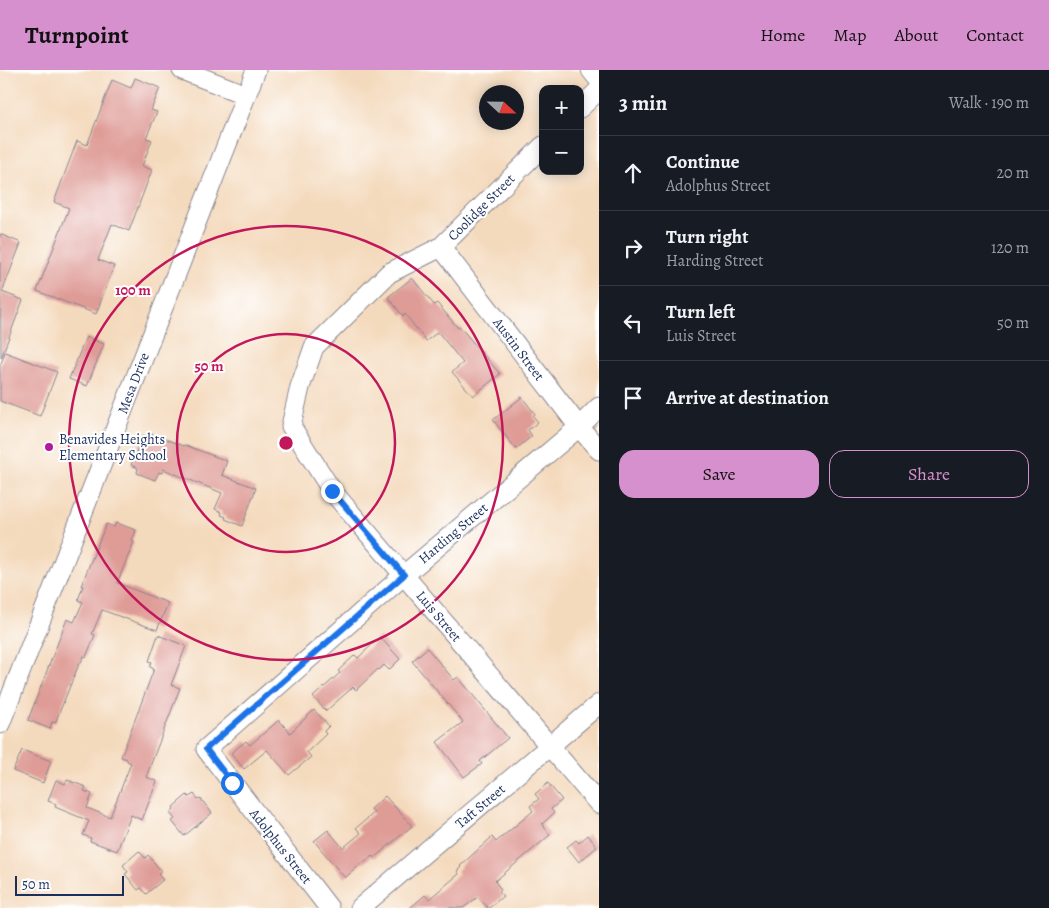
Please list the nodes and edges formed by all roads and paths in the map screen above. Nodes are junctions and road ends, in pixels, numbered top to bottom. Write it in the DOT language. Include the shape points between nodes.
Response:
graph roads {
  1 [pos="182,70"];
  2 [pos="256,70"];
  3 [pos="591,70"];
  4 [pos="599,80"];
  5 [pos="599,90"];
  6 [pos="246,95"];
  7 [pos="584,104"];
  8 [pos="539,150"];
  9 [pos="441,247"];
  10 [pos="599,407"];
  11 [pos="579,426"];
  12 [pos="599,450"];
  13 [pos="404,575"];
  14 [pos="599,704"];
  15 [pos="0,724"];
  16 [pos="550,746"];
  17 [pos="214,760"];
  18 [pos="599,804"];
  19 [pos="329,908"];
  20 [pos="360,908"];
  1 -- 6 [label="street"];
  2 -- 6 [label="street, Mesa Drive"];
  3 -- 4 [label="street"];
  5 -- 7 [label="street"];
  6 -- 15 [label="street, Mesa Drive"];
  8 -- 9 [label="street, Coolidge Street"];
  9 -- 11 [label="street, Austin Street"];
  9 -- 13 [label="street, Luis Street" via="389,273 314,347 291,426 332,491"];
  10 -- 11 [label="street, Harding Street"];
  11 -- 12 [label="street, Austin Street"];
  11 -- 13 [label="street, Harding Street"];
  13 -- 16 [label="street, Luis Street"];
  13 -- 17 [label="street, Harding Street" via="206,749"];
  14 -- 16 [label="street, Taft Street"];
  16 -- 18 [label="street, Luis Street"];
  16 -- 20 [label="street, Taft Street"];
  17 -- 19 [label="street, Adolphus Street"];
}
